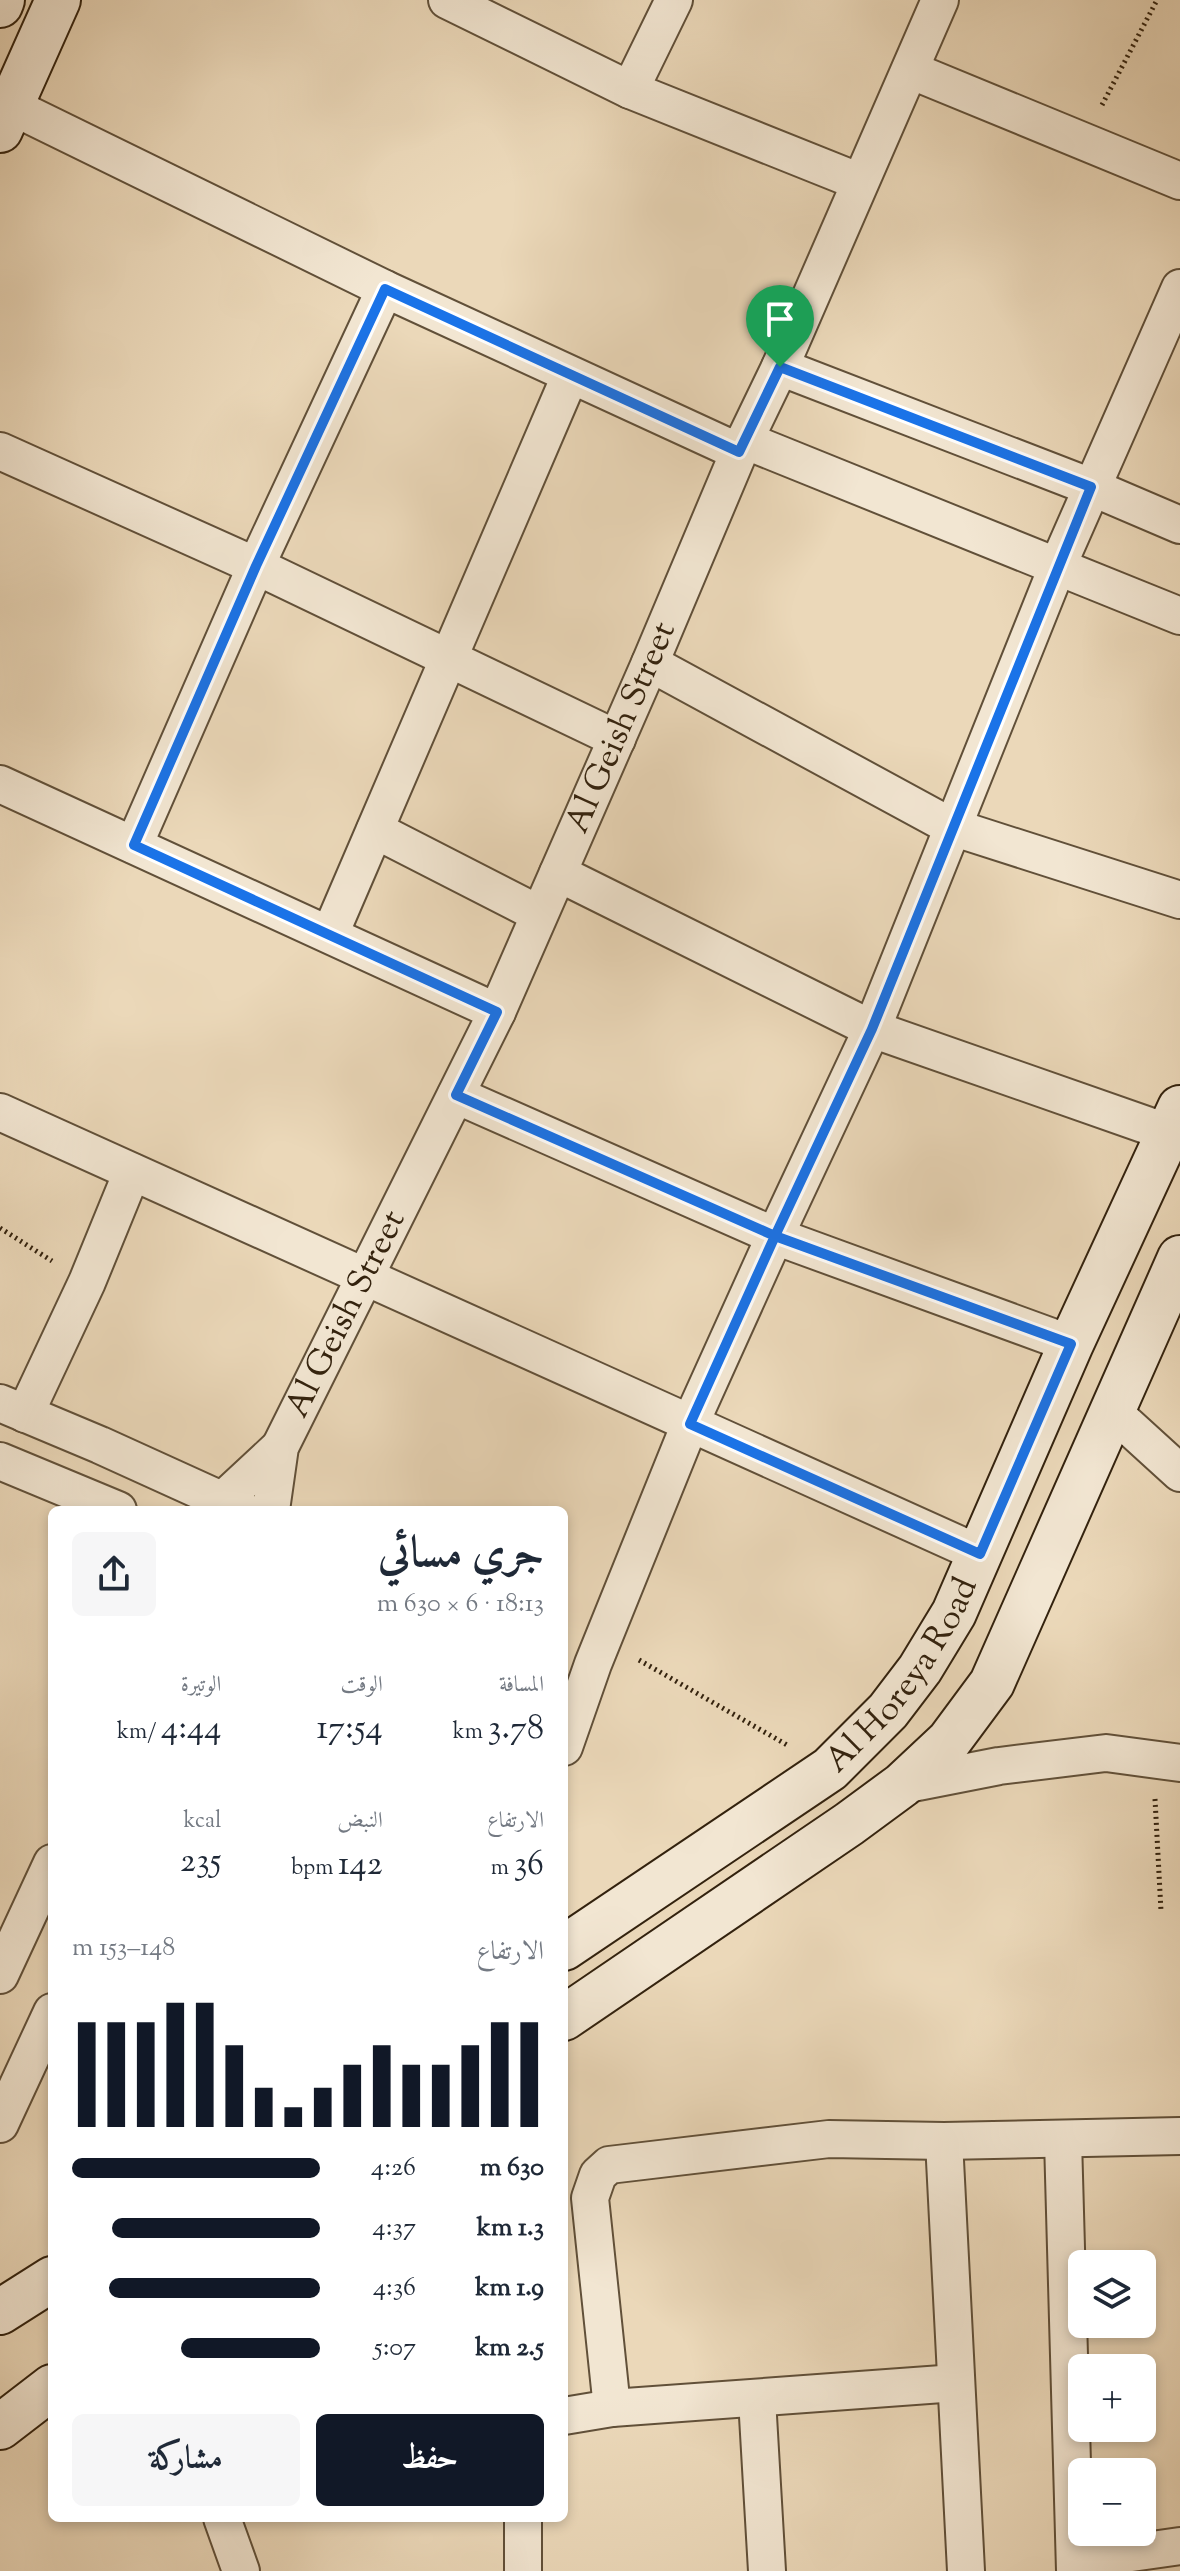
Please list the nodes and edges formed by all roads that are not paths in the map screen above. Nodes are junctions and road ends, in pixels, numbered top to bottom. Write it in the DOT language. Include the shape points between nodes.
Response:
graph roads {
  1 [pos="58,0"];
  2 [pos="447,0"];
  3 [pos="674,0"];
  4 [pos="940,0"];
  5 [pos="910,70"];
  6 [pos="630,90"];
  7 [pos="5,118"];
  8 [pos="1180,181"];
  9 [pos="860,182"];
  10 [pos="1180,288"];
  11 [pos="385,289"];
  12 [pos="780,367"];
  13 [pos="570,376"];
  14 [pos="742,446"];
  15 [pos="0,451"];
  16 [pos="1091,487"];
  17 [pos="1180,525"];
  18 [pos="1058,565"];
  19 [pos="256,566"];
  20 [pos="1180,616"];
  21 [pos="450,657"];
  22 [pos="650,663"];
  23 [pos="617,739"];
  24 [pos="0,784"];
  25 [pos="952,827"];
  26 [pos="375,830"];
  27 [pos="134,845"];
  28 [pos="558,873"];
  29 [pos="1180,900"];
  30 [pos="539,914"];
  31 [pos="330,934"];
  32 [pos="497,1012"];
  33 [pos="872,1029"];
  34 [pos="456,1095"];
  35 [pos="0,1112"];
  36 [pos="1174,1121"];
  37 [pos="132,1172"];
  38 [pos="775,1236"];
  39 [pos="1180,1258"];
  40 [pos="366,1275"];
  41 [pos="1071,1344"];
  42 [pos="13,1408"];
  43 [pos="1113,1412"];
  44 [pos="690,1424"];
  45 [pos="280,1447"];
  46 [pos="0,1461"];
  47 [pos="1180,1473"];
  48 [pos="108,1506"];
  49 [pos="226,1506"];
  50 [pos="229,1506"];
  51 [pos="272,1506"];
  52 [pos="980,1554"];
  53 [pos="587,1652"];
  54 [pos="572,1700"];
  55 [pos="568,1724"];
  56 [pos="1166,1760"];
  57 [pos="902,1785"];
  58 [pos="48,1872"];
  59 [pos="568,1945"];
  60 [pos="0,1975"];
  61 [pos="568,2015"];
  62 [pos="48,2021"];
  63 [pos="0,2124"];
  64 [pos="1180,2136"];
  65 [pos="1063,2140"];
  66 [pos="944,2141"];
  67 [pos="48,2282"];
  68 [pos="0,2312"];
  69 [pos="956,2383"];
  70 [pos="48,2390"];
  71 [pos="757,2399"];
  72 [pos="612,2408"];
  73 [pos="568,2415"];
  74 [pos="0,2427"];
  75 [pos="223,2522"];
  76 [pos="523,2522"];
  77 [pos="1180,2546"];
  78 [pos="1075,2566"];
  79 [pos="241,2571"];
  80 [pos="523,2571"];
  81 [pos="767,2571"];
  82 [pos="966,2571"];
  1 -- 7 [label="main road"];
  2 -- 6 [label="street"];
  3 -- 6 [label="street"];
  4 -- 5 [label="street, Al Geish Street"];
  5 -- 8 [label="street"];
  5 -- 9 [label="street, Al Geish Street"];
  6 -- 9 [label="street"];
  7 -- 11 [label="street"];
  9 -- 12 [label="street, Al Geish Street"];
  10 -- 16 [label="street"];
  11 -- 13 [label="street"];
  11 -- 19 [label="street"];
  12 -- 14 [label="street, Al Geish Street"];
  12 -- 16 [label="street"];
  13 -- 14 [label="street"];
  13 -- 21 [label="street"];
  14 -- 18 [label="street"];
  14 -- 22 [label="street, Al Geish Street"];
  15 -- 19 [label="street"];
  16 -- 17 [label="street"];
  16 -- 18 [label="street"];
  18 -- 20 [label="street"];
  18 -- 25 [label="street"];
  19 -- 21 [label="street"];
  19 -- 27 [label="street"];
  21 -- 23 [label="street"];
  21 -- 26 [label="street"];
  22 -- 23 [label="street, Al Geish Street"];
  22 -- 25 [label="street"];
  23 -- 28 [label="street, Al Geish Street"];
  24 -- 27 [label="street"];
  25 -- 29 [label="street"];
  25 -- 33 [label="street"];
  26 -- 30 [label="street"];
  26 -- 31 [label="street"];
  27 -- 31 [label="street"];
  28 -- 30 [label="street, Al Geish Street"];
  28 -- 33 [label="street"];
  30 -- 32 [label="street, Al Geish Street"];
  31 -- 32 [label="street"];
  32 -- 34 [label="street, Al Geish Street"];
  33 -- 36 [label="street"];
  33 -- 38 [label="street"];
  34 -- 38 [label="street"];
  34 -- 40 [label="street, Al Geish Street"];
  35 -- 37 [label="street"];
  36 -- 41 [label="main road, Al Horeya Road"];
  37 -- 40 [label="street"];
  37 -- 42 [label="street" via="87,1282"];
  38 -- 41 [label="street"];
  38 -- 44 [label="street"];
  39 -- 43 [label="main road, Al Horeya Road"];
  40 -- 44 [label="street"];
  40 -- 45 [label="street, Al Geish Street"];
  41 -- 52 [label="main road, Al Horeya Road"];
  42 -- 49 [label="street"];
  43 -- 47 [label="street"];
  43 -- 57 [label="main road, Al Horeya Road" via="992,1683 949,1741"];
  44 -- 52 [label="street"];
  44 -- 53 [label="street"];
  45 -- 50 [label="street, Al Geish Street"];
  45 -- 51 [label="street, Al Geish Street"];
  46 -- 48 [label="street"];
  52 -- 59 [label="main road, Al Horeya Road" via="954,1613 920,1669 888,1711 830,1769"];
  53 -- 54 [label="street"];
  54 -- 55 [label="street"];
  56 -- 57 [label="street" via="1106,1753"];
  57 -- 61 [label="main road, Al Horeya Road"];
  58 -- 60 [label="street"];
  62 -- 63 [label="street"];
  64 -- 65 [label="street"];
  65 -- 66 [label="street"];
  65 -- 78 [label="street"];
  66 -- 69 [label="street"];
  66 -- 72 [label="street" via="829,2139 609,2165 598,2175 590,2198"];
  67 -- 68 [label="main road"];
  69 -- 71 [label="street"];
  69 -- 82 [label="street"];
  70 -- 74 [label="main road"];
  71 -- 72 [label="street"];
  71 -- 81 [label="street"];
  72 -- 73 [label="street"];
  75 -- 79 [label="street"];
  76 -- 80 [label="street"];
  77 -- 78 [label="street"];
}
